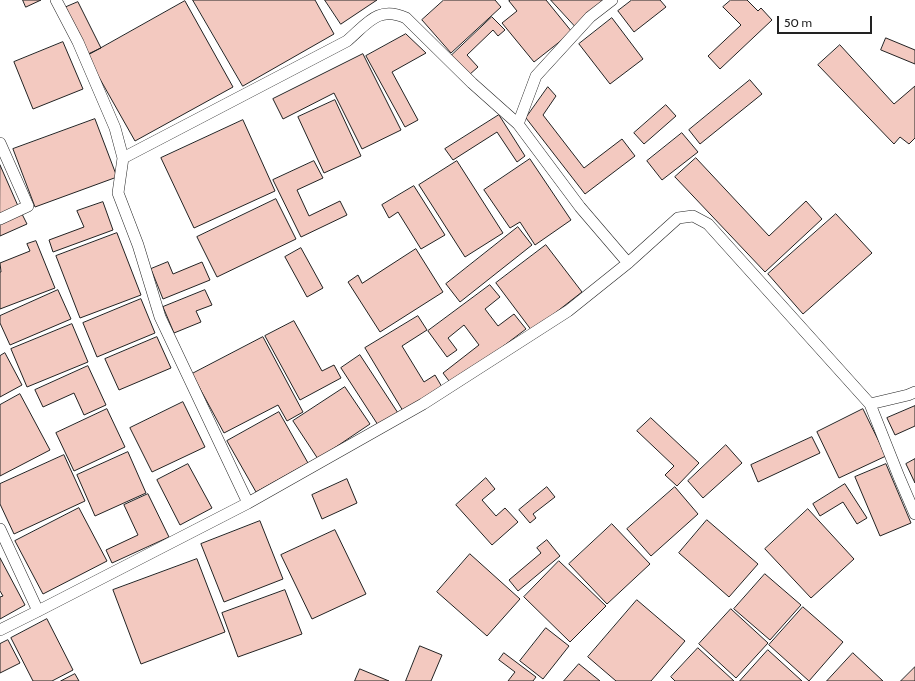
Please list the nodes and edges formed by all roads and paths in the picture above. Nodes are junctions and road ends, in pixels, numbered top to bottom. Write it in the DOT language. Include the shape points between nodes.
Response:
graph roads {
  1 [pos="56,0"];
  2 [pos="612,0"];
  3 [pos="518,124"];
  4 [pos="0,143"];
  5 [pos="123,158"];
  6 [pos="0,219"];
  7 [pos="628,262"];
  8 [pos="915,392"];
  9 [pos="870,404"];
  10 [pos="248,503"];
  11 [pos="915,514"];
  12 [pos="0,529"];
  13 [pos="38,611"];
  14 [pos="0,630"];
  1 -- 5 [label="street" via="78,42 115,128"];
  2 -- 3 [label="street" via="590,17 536,76"];
  3 -- 5 [label="street" via="406,18 386,13 377,16 347,41"];
  3 -- 7 [label="street" via="580,207"];
  4 -- 6 [label="street" via="28,206"];
  5 -- 10 [label="street" via="118,194 138,245 160,317"];
  7 -- 9 [label="street" via="678,218 693,216 708,224"];
  7 -- 10 [label="street" via="568,311 423,404"];
  8 -- 9 [label="street"];
  9 -- 11 [label="street"];
  10 -- 13 [label="street"];
  12 -- 13 [label="street"];
  13 -- 14 [label="street"];
}
